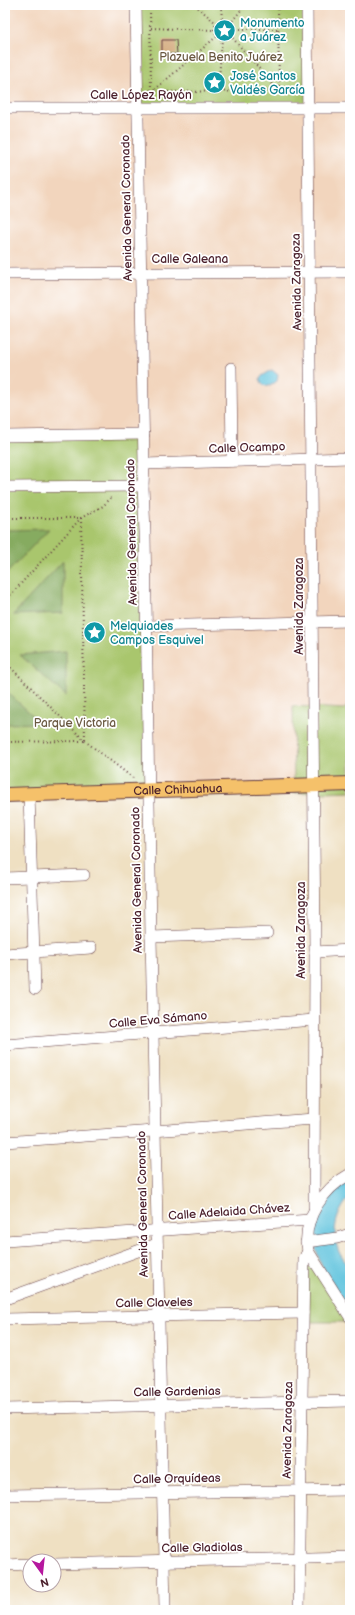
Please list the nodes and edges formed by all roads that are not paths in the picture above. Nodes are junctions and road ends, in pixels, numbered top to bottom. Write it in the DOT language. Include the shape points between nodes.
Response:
graph roads {
  1 [pos="136,5"];
  2 [pos="307,5"];
  3 [pos="5,108"];
  4 [pos="138,108"];
  5 [pos="308,108"];
  6 [pos="350,108"];
  7 [pos="142,272"];
  8 [pos="309,272"];
  9 [pos="350,272"];
  10 [pos="5,274"];
  11 [pos="232,368"];
  12 [pos="144,434"];
  13 [pos="5,436"];
  14 [pos="350,458"];
  15 [pos="311,459"];
  16 [pos="232,461"];
  17 [pos="144,464"];
  18 [pos="143,486"];
  19 [pos="5,487"];
  20 [pos="350,621"];
  21 [pos="312,622"];
  22 [pos="147,626"];
  23 [pos="350,784"];
  24 [pos="313,785"];
  25 [pos="149,791"];
  26 [pos="29,794"];
  27 [pos="5,795"];
  28 [pos="84,875"];
  29 [pos="31,877"];
  30 [pos="5,878"];
  31 [pos="267,933"];
  32 [pos="151,937"];
  33 [pos="91,948"];
  34 [pos="350,950"];
  35 [pos="34,952"];
  36 [pos="315,952"];
  37 [pos="5,954"];
  38 [pos="35,989"];
  39 [pos="314,1020"];
  40 [pos="153,1033"];
  41 [pos="5,1045"];
  42 [pos="314,1119"];
  43 [pos="155,1131"];
  44 [pos="5,1142"];
  45 [pos="350,1174"];
  46 [pos="314,1207"];
  47 [pos="310,1220"];
  48 [pos="156,1230"];
  49 [pos="350,1234"];
  50 [pos="5,1241"];
  51 [pos="157,1244"];
  52 [pos="309,1245"];
  53 [pos="5,1299"];
  54 [pos="303,1313"];
  55 [pos="158,1316"];
  56 [pos="350,1317"];
  57 [pos="5,1319"];
  58 [pos="350,1401"];
  59 [pos="301,1402"];
  60 [pos="160,1405"];
  61 [pos="5,1409"];
  62 [pos="300,1490"];
  63 [pos="350,1490"];
  64 [pos="163,1492"];
  65 [pos="5,1495"];
  66 [pos="299,1558"];
  67 [pos="350,1558"];
  68 [pos="164,1562"];
  69 [pos="22,1564"];
  70 [pos="62,1564"];
  71 [pos="5,1565"];
  72 [pos="165,1610"];
  73 [pos="299,1610"];
  1 -- 4 [label="street, Avenida General Coronado"];
  2 -- 5 [label="street, Avenida Zaragoza"];
  3 -- 4 [label="street, Calle López Rayón"];
  4 -- 5 [label="street, Calle López Rayón"];
  4 -- 7 [label="street, Avenida General Coronado"];
  5 -- 6 [label="street, Calle López Rayón"];
  5 -- 8 [label="street, Avenida Zaragoza"];
  7 -- 8 [label="street, Calle Galeana"];
  7 -- 10 [label="street, Calle Galeana"];
  7 -- 12 [label="street, Avenida General Coronado"];
  8 -- 9 [label="street, Calle Galeana"];
  8 -- 15 [label="street, Avenida Zaragoza"];
  11 -- 16 [label="street"];
  12 -- 13 [label="street"];
  12 -- 17 [label="street, Avenida General Coronado"];
  14 -- 15 [label="street, Calle Ocampo"];
  15 -- 16 [label="street, Calle Ocampo"];
  15 -- 21 [label="street, Avenida Zaragoza"];
  16 -- 17 [label="street, Calle Ocampo"];
  17 -- 18 [label="street, Avenida General Coronado"];
  18 -- 19 [label="street"];
  18 -- 22 [label="street, Avenida General Coronado"];
  20 -- 21 [label="street"];
  21 -- 22 [label="street"];
  21 -- 24 [label="street, Avenida Zaragoza"];
  22 -- 25 [label="street, Avenida General Coronado"];
  23 -- 24 [label="main road, Calle Chihuahua"];
  24 -- 25 [label="main road, Calle Chihuahua"];
  24 -- 36 [label="street, Avenida Zaragoza"];
  25 -- 26 [label="main road, Calle Chihuahua"];
  25 -- 32 [label="street, Avenida General Coronado"];
  26 -- 27 [label="main road, Calle Chihuahua"];
  26 -- 29 [label="street"];
  28 -- 29 [label="street"];
  29 -- 30 [label="street"];
  29 -- 35 [label="street"];
  31 -- 32 [label="street"];
  32 -- 40 [label="street, Avenida General Coronado"];
  33 -- 35 [label="street"];
  34 -- 36 [label="street"];
  35 -- 37 [label="street"];
  35 -- 38 [label="street"];
  36 -- 39 [label="street, Avenida Zaragoza"];
  39 -- 40 [label="street, Calle Eva Sámano"];
  39 -- 42 [label="street, Avenida Zaragoza"];
  40 -- 41 [label="street, Calle Eva Sámano"];
  40 -- 43 [label="street, Avenida General Coronado"];
  42 -- 43 [label="street"];
  42 -- 46 [label="street, Avenida Zaragoza"];
  43 -- 44 [label="street"];
  43 -- 48 [label="street, Avenida General Coronado"];
  45 -- 46 [label="street" via="338,1181"];
  46 -- 47 [label="street, Avenida Zaragoza"];
  47 -- 48 [label="street, Calle Adelaida Chávez"];
  47 -- 52 [label="street, Avenida Zaragoza"];
  48 -- 50 [label="street, Calle Adelaida Chávez"];
  48 -- 51 [label="street, Avenida General Coronado"];
  49 -- 52 [label="street"];
  51 -- 53 [label="street"];
  51 -- 55 [label="street, Avenida General Coronado"];
  52 -- 54 [label="street, Avenida Zaragoza" via="304,1259"];
  52 -- 56 [label="street"];
  54 -- 55 [label="street, Calle Claveles"];
  54 -- 59 [label="street, Avenida Zaragoza"];
  55 -- 57 [label="street, Calle Claveles"];
  55 -- 60 [label="street, Avenida General Coronado"];
  58 -- 59 [label="street, Calle Gardenias"];
  59 -- 60 [label="street, Calle Gardenias"];
  59 -- 62 [label="street, Avenida Zaragoza"];
  60 -- 61 [label="street, Calle Gardenias"];
  60 -- 64 [label="street, Avenida General Coronado"];
  62 -- 63 [label="street, Calle Orquídeas"];
  62 -- 64 [label="street, Calle Orquídeas"];
  62 -- 66 [label="street, Avenida Zaragoza"];
  64 -- 65 [label="street, Calle Orquídeas"];
  64 -- 68 [label="street, Avenida General Coronado"];
  66 -- 67 [label="street, Calle Gladiolas"];
  66 -- 68 [label="street, Calle Gladiolas"];
  66 -- 73 [label="street, Avenida Zaragoza"];
  68 -- 70 [label="street, Calle Gladiolas"];
  68 -- 72 [label="street, Avenida General Coronado"];
  69 -- 71 [label="street"];
}
